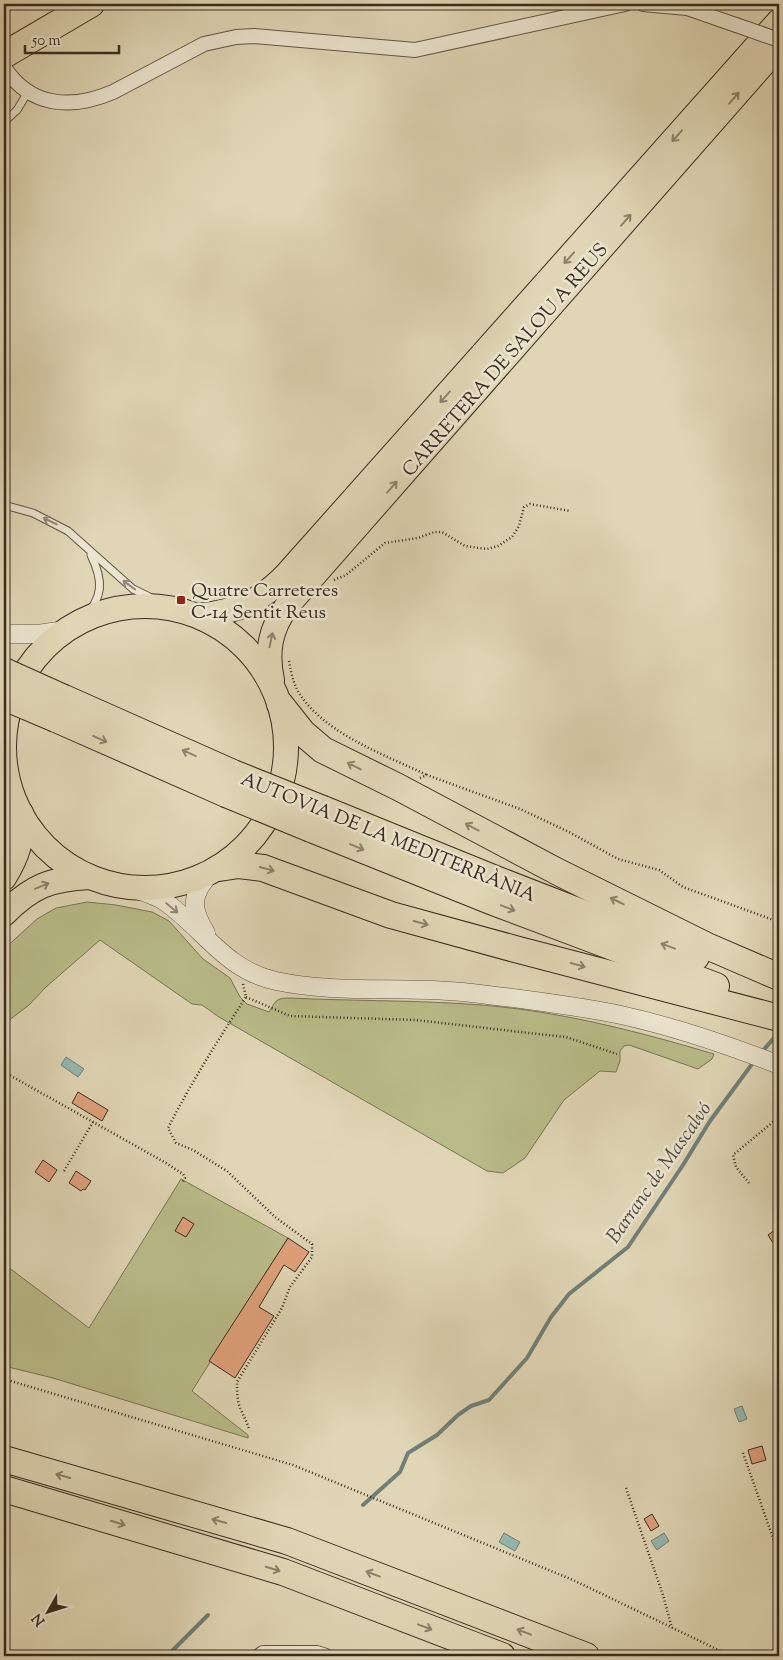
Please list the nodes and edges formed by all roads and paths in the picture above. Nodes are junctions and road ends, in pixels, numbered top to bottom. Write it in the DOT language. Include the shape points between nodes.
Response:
graph roads {
  1 [pos="91,4"];
  2 [pos="625,4"];
  3 [pos="643,4"];
  4 [pos="779,22"];
  5 [pos="779,40"];
  6 [pos="779,46"];
  7 [pos="4,53"];
  8 [pos="4,66"];
  9 [pos="28,92"];
  10 [pos="4,122"];
  11 [pos="4,505"];
  12 [pos="570,510"];
  13 [pos="89,550"];
  14 [pos="332,568"];
  15 [pos="172,608"];
  16 [pos="199,616"];
  17 [pos="74,625"];
  18 [pos="4,634"];
  19 [pos="288,658"];
  20 [pos="4,671"];
  21 [pos="277,696"];
  22 [pos="4,697"];
  23 [pos="60,709"];
  24 [pos="4,756"];
  25 [pos="427,775"];
  26 [pos="398,787"];
  27 [pos="14,806"];
  28 [pos="215,870"];
  29 [pos="90,877"];
  30 [pos="4,878"];
  31 [pos="128,887"];
  32 [pos="4,914"];
  33 [pos="779,922"];
  34 [pos="218,950"];
  35 [pos="246,970"];
  36 [pos="779,978"];
  37 [pos="246,997"];
  38 [pos="772,1007"];
  39 [pos="617,1054"];
  40 [pos="779,1065"];
  41 [pos="4,1072"];
  42 [pos="779,1117"];
  43 [pos="93,1122"];
  44 [pos="64,1171"];
  45 [pos="182,1183"];
  46 [pos="749,1183"];
  47 [pos="4,1379"];
  48 [pos="249,1429"];
  49 [pos="743,1452"];
  50 [pos="4,1460"];
  51 [pos="626,1488"];
  52 [pos="4,1489"];
  53 [pos="779,1555"];
  54 [pos="672,1628"];
  55 [pos="259,1656"];
  56 [pos="326,1656"];
  57 [pos="502,1656"];
  58 [pos="586,1656"];
  59 [pos="731,1656"];
  1 -- 7 [label="highway"];
  2 -- 9 [label="street" via="415,50 236,37 204,44 112,92 88,101 61,103"];
  3 -- 5 [label="street, bridge" via="687,8"];
  4 -- 16 [label="highway, one-way" via="265,594 240,608"];
  14 -- 6 [label="highway, CARRETERA DE SALOU A REUS, one-way" via="370,516"];
  8 -- 9 [label="street"];
  9 -- 10 [label="lane" via="17,110"];
  13 -- 11 [label="lane, one-way" via="55,523"];
  12 -- 14 [label="path" via="530,504 524,507 512,536 487,549 465,546 442,532 434,532 386,543 346,575 334,580"];
  15 -- 13 [label="lane, one-way" via="133,589"];
  13 -- 17 [label="lane" via="99,571 100,582 95,604"];
  21 -- 14 [label="highway, CARRETERA DE SALOU A REUS, one-way" via="270,674 269,648 274,627 286,606"];
  15 -- 16 [label="highway"];
  15 -- 17 [label="highway" via="126,607 104,611"];
  16 -- 21 [label="highway" via="243,645 266,673"];
  17 -- 18 [label="street" via="38,634"];
  17 -- 24 [label="highway" via="49,643 20,682 9,709"];
  19 -- 25 [label="path" via="298,692 312,711 347,736"];
  20 -- 23 [label="highway, AUTOVIA DE LA MEDITERRÀNIA, bridge"];
  26 -- 21 [label="highway, one-way" via="323,750 303,733"];
  21 -- 28 [label="highway, CARRETERA DE SALOU A REUS" via="285,727 286,751 278,797 254,837 238,854"];
  22 -- 23 [label="highway, AUTOVIA DE LA MEDITERRÀNIA, bridge"];
  23 -- 38 [label="highway, AUTOVIA DE LA MEDITERRÀNIA, bridge" via="317,819 622,929"];
  24 -- 27 [label="highway"];
  25 -- 26 [label="path"];
  25 -- 33 [label="path" via="528,813 618,859 659,870 683,887"];
  36 -- 26 [label="highway, one-way" via="558,872"];
  27 -- 29 [label="highway" via="50,851 68,866"];
  27 -- 30 [label="highway" via="22,829 20,847"];
  28 -- 31 [label="highway, CARRETERA DE SALOU A REUS" via="171,886"];
  28 -- 34 [label="street" via="196,893 194,910"];
  28 -- 38 [label="highway, one-way" via="239,865 264,868 391,915"];
  29 -- 31 [label="highway, CARRETERA DE SALOU A REUS"];
  32 -- 29 [label="highway, one-way" via="34,889 66,878"];
  31 -- 34 [label="street, one-way" via="162,900"];
  34 -- 35 [label="street"];
  35 -- 37 [label="path" via="243,983"];
  35 -- 40 [label="street" via="274,980 322,988 450,991 621,1015 720,1043"];
  37 -- 39 [label="path" via="290,1016 416,1020 529,1033 566,1038"];
  37 -- 48 [label="path" via="168,1128 176,1143 227,1172 275,1217 312,1244 312,1257 290,1287 282,1308 237,1382 241,1410"];
  41 -- 43 [label="path"];
  42 -- 46 [label="path" via="733,1156 736,1166"];
  43 -- 44 [label="path"];
  43 -- 45 [label="path" via="184,1174"];
  47 -- 54 [label="path" via="293,1465 573,1580"];
  49 -- 53 [label="path"];
  58 -- 50 [label="highway, one-way" via="287,1541"];
  51 -- 54 [label="path"];
  52 -- 57 [label="highway, one-way" via="283,1572"];
  54 -- 59 [label="path"];
  55 -- 56 [label="street" via="263,1653 317,1653"];
}
